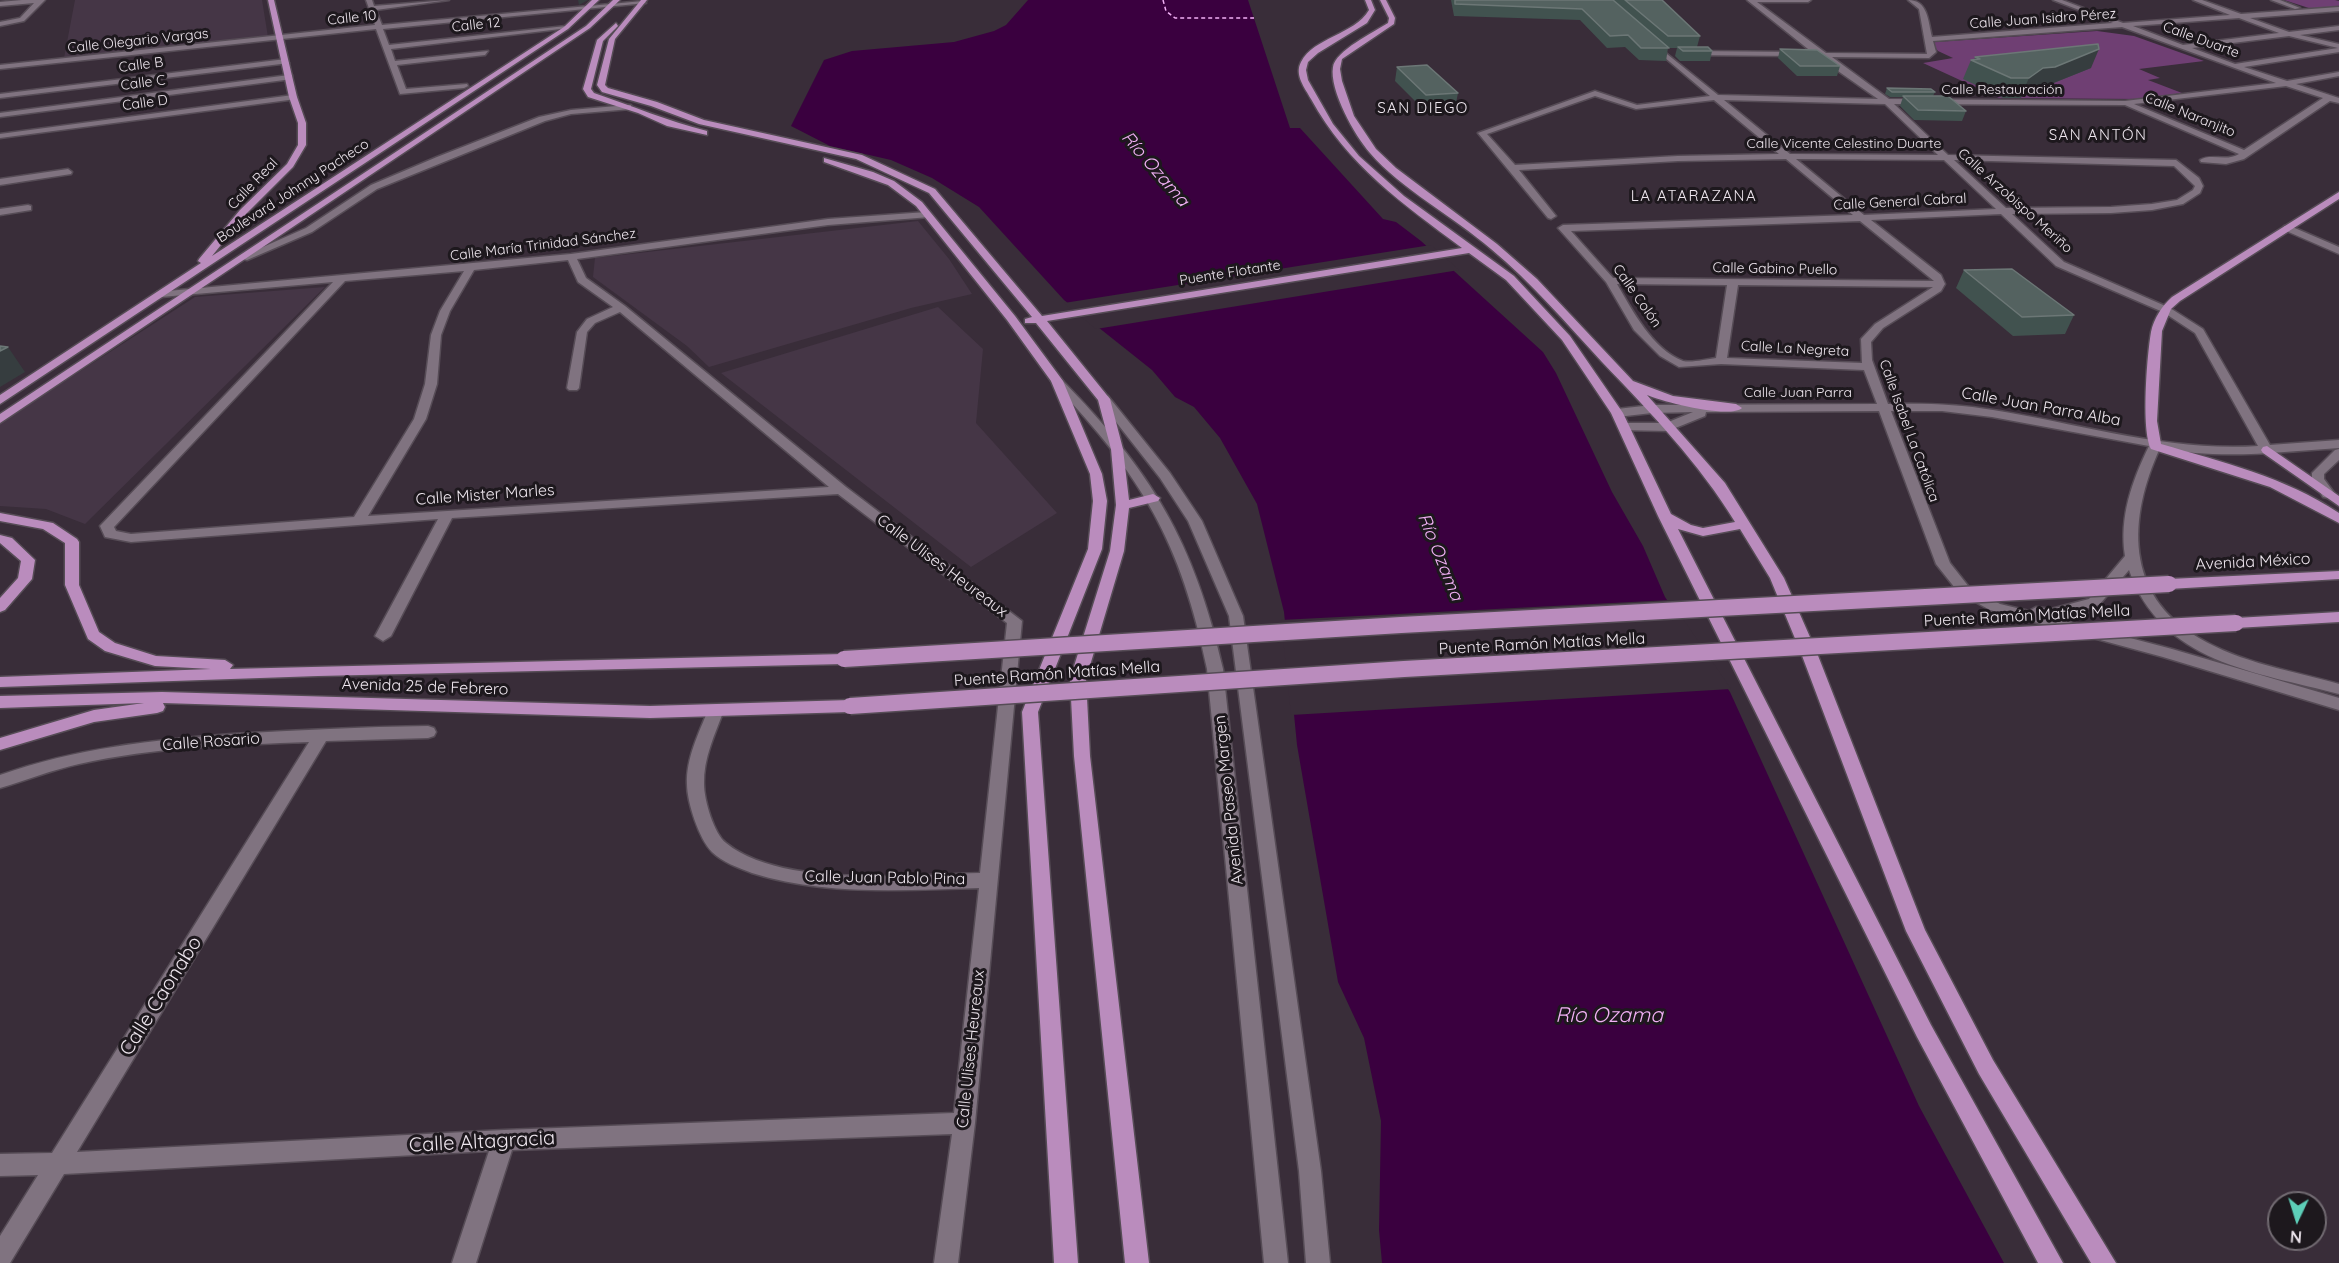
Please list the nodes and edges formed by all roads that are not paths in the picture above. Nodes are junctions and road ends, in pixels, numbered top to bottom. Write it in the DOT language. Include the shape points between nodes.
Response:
graph roads {
  1 [pos="45,0"];
  2 [pos="271,0"];
  3 [pos="369,0"];
  4 [pos="446,0"];
  5 [pos="1368,0"];
  6 [pos="1383,0"];
  7 [pos="1752,0"];
  8 [pos="1808,0"];
  9 [pos="1911,0"];
  10 [pos="2056,0"];
  11 [pos="2196,0"];
  12 [pos="2274,0"];
  13 [pos="39,1"];
  14 [pos="615,2"];
  15 [pos="643,2"];
  16 [pos="594,3"];
  17 [pos="0,4"];
  18 [pos="373,8"];
  19 [pos="2339,9"];
  20 [pos="2306,11"];
  21 [pos="2238,16"];
  22 [pos="626,20"];
  23 [pos="0,24"];
  24 [pos="2121,26"];
  25 [pos="380,27"];
  26 [pos="566,28"];
  27 [pos="2339,28"];
  28 [pos="2288,34"];
  29 [pos="1645,37"];
  30 [pos="279,38"];
  31 [pos="1928,39"];
  32 [pos="388,47"];
  33 [pos="2180,47"];
  34 [pos="2339,48"];
  35 [pos="1662,52"];
  36 [pos="1674,52"];
  37 [pos="1685,52"];
  38 [pos="485,53"];
  39 [pos="1821,55"];
  40 [pos="286,61"];
  41 [pos="394,63"];
  42 [pos="2234,66"];
  43 [pos="0,67"];
  44 [pos="2339,74"];
  45 [pos="289,77"];
  46 [pos="2284,84"];
  47 [pos="464,86"];
  48 [pos="0,96"];
  49 [pos="293,97"];
  50 [pos="1717,97"];
  51 [pos="2329,98"];
  52 [pos="2339,101"];
  53 [pos="1887,102"];
  54 [pos="2125,103"];
  55 [pos="628,107"];
  56 [pos="0,116"];
  57 [pos="0,136"];
  58 [pos="2245,153"];
  59 [pos="1788,156"];
  60 [pos="1945,157"];
  61 [pos="2204,160"];
  62 [pos="2176,163"];
  63 [pos="1513,168"];
  64 [pos="68,172"];
  65 [pos="0,182"];
  66 [pos="2339,195"];
  67 [pos="28,208"];
  68 [pos="2005,211"];
  69 [pos="0,212"];
  70 [pos="927,215"];
  71 [pos="1551,216"];
  72 [pos="1862,218"];
  73 [pos="1563,228"];
  74 [pos="2287,228"];
  75 [pos="1494,246"];
  76 [pos="1470,249"];
  77 [pos="2339,251"];
  78 [pos="571,257"];
  79 [pos="243,258"];
  80 [pos="471,267"];
  81 [pos="194,272"];
  82 [pos="341,280"];
  83 [pos="1610,281"];
  84 [pos="1733,282"];
  85 [pos="1940,284"];
  86 [pos="189,293"];
  87 [pos="161,294"];
  88 [pos="621,308"];
  89 [pos="2166,308"];
  90 [pos="1037,319"];
  91 [pos="1014,323"];
  92 [pos="1721,361"];
  93 [pos="1868,367"];
  94 [pos="1620,373"];
  95 [pos="1057,381"];
  96 [pos="573,388"];
  97 [pos="1104,399"];
  98 [pos="0,400"];
  99 [pos="1736,408"];
  100 [pos="1884,408"];
  101 [pos="1653,409"];
  102 [pos="1712,409"];
  103 [pos="1617,413"];
  104 [pos="0,419"];
  105 [pos="1625,427"];
  106 [pos="1668,427"];
  107 [pos="2339,444"];
  108 [pos="2155,446"];
  109 [pos="1117,448"];
  110 [pos="2267,450"];
  111 [pos="2339,453"];
  112 [pos="841,490"];
  113 [pos="1153,498"];
  114 [pos="2334,498"];
  115 [pos="1122,505"];
  116 [pos="447,514"];
  117 [pos="1665,516"];
  118 [pos="0,517"];
  119 [pos="2339,519"];
  120 [pos="359,520"];
  121 [pos="1742,524"];
  122 [pos="0,539"];
  123 [pos="2131,558"];
  124 [pos="2339,575"];
  125 [pos="2169,584"];
  126 [pos="0,607"];
  127 [pos="1995,607"];
  128 [pos="2339,616"];
  129 [pos="383,636"];
  130 [pos="844,659"];
  131 [pos="318,671"];
  132 [pos="0,682"];
  133 [pos="2339,689"];
  134 [pos="251,700"];
  135 [pos="0,702"];
  136 [pos="2339,705"];
  137 [pos="850,706"];
  138 [pos="716,710"];
  139 [pos="428,732"];
  140 [pos="322,734"];
  141 [pos="0,744"];
  142 [pos="0,782"];
  143 [pos="989,880"];
  144 [pos="964,1123"];
  145 [pos="504,1140"];
  146 [pos="57,1164"];
  147 [pos="0,1165"];
  148 [pos="0,1258"];
  149 [pos="464,1263"];
  150 [pos="946,1263"];
  151 [pos="1066,1263"];
  152 [pos="1137,1263"];
  153 [pos="1276,1263"];
  154 [pos="1318,1263"];
  155 [pos="2051,1263"];
  156 [pos="2104,1263"];
  1 -- 13 [label="street"];
  2 -- 30 [label="main road, Calle Real"];
  3 -- 18 [label="street"];
  4 -- 18 [label="street"];
  5 -- 76 [label="main road" via="1372,10 1365,22 1315,51 1305,61 1304,80 1329,125 1356,158 1401,198"];
  6 -- 75 [label="main road" via="1391,24 1339,58 1336,69 1350,116 1373,151 1393,170"];
  7 -- 8 [label="street"];
  7 -- 39 [label="street, Calle Arzobispo Meriño"];
  9 -- 31 [label="street" via="1922,8"];
  10 -- 24 [label="street, Calle Duarte"];
  11 -- 21 [label="street"];
  12 -- 20 [label="street"];
  13 -- 17 [label="street"];
  13 -- 23 [label="street" via="22,20"];
  14 -- 15 [label="street, Calle 10"];
  14 -- 16 [label="street, Calle 10"];
  14 -- 79 [label="main road, Boulevard Johnny Pacheco" via="588,27"];
  15 -- 22 [label="main road"];
  16 -- 25 [label="street, Calle 10"];
  16 -- 26 [label="main road, Boulevard Johnny Pacheco"];
  18 -- 25 [label="street"];
  19 -- 20 [label="street, Calle Juan Isidro Pérez"];
  20 -- 21 [label="street, Calle Juan Isidro Pérez"];
  21 -- 24 [label="street, Calle Juan Isidro Pérez"];
  21 -- 28 [label="street"];
  22 -- 55 [label="main road" via="600,40 588,89 591,95"];
  22 -- 90 [label="main road" via="612,39 601,85 605,90 702,122 859,157 932,191"];
  24 -- 31 [label="street, Calle Juan Isidro Pérez"];
  24 -- 33 [label="street, Calle Duarte"];
  25 -- 30 [label="street, Calle 10"];
  25 -- 32 [label="street"];
  26 -- 32 [label="street, Calle 12"];
  26 -- 81 [label="main road, Boulevard Johnny Pacheco"];
  27 -- 28 [label="street"];
  28 -- 33 [label="street"];
  28 -- 34 [label="street"];
  29 -- 35 [label="street"];
  30 -- 40 [label="main road, Calle Real"];
  30 -- 43 [label="street, Calle Olegario Vargas"];
  31 -- 39 [label="street" via="1932,52 1929,56"];
  32 -- 41 [label="street"];
  33 -- 42 [label="street, Calle Duarte"];
  34 -- 42 [label="street"];
  35 -- 36 [label="street"];
  35 -- 50 [label="street"];
  37 -- 39 [label="street"];
  38 -- 41 [label="street"];
  39 -- 53 [label="street, Calle Arzobispo Meriño"];
  40 -- 45 [label="main road, Calle Real"];
  40 -- 48 [label="street, Calle B"];
  41 -- 47 [label="street" via="405,93"];
  42 -- 46 [label="street, Calle Duarte"];
  44 -- 46 [label="street, Calle Restauración"];
  45 -- 49 [label="main road, Calle Real"];
  45 -- 56 [label="street, Calle C"];
  46 -- 51 [label="street, Calle Duarte"];
  46 -- 54 [label="street, Calle Restauración"];
  49 -- 57 [label="street, Calle D"];
  49 -- 81 [label="main road, Calle Real" via="302,123 302,145 290,165 243,212"];
  50 -- 53 [label="street, Calle Restauración"];
  50 -- 59 [label="street"];
  50 -- 63 [label="street, Calle Restauración" via="1636,107 1595,93 1482,133"];
  51 -- 52 [label="street, Calle Duarte"];
  51 -- 58 [label="street"];
  53 -- 54 [label="street, Calle Restauración"];
  53 -- 60 [label="street, Calle Arzobispo Meriño"];
  54 -- 58 [label="street, Calle Naranjito"];
  55 -- 70 [label="main road" via="684,128 815,156 870,174 911,196"];
  55 -- 79 [label="street, Boulevard Johnny Pacheco" via="542,119 393,178 309,230"];
  58 -- 61 [label="street" via="2233,161"];
  59 -- 60 [label="street, Calle Vicente Celestino Duarte"];
  59 -- 63 [label="street, Calle Vicente Celestino Duarte" via="1618,159"];
  59 -- 72 [label="street"];
  60 -- 62 [label="street, Calle Vicente Celestino Duarte"];
  60 -- 68 [label="street, Calle Arzobispo Meriño"];
  62 -- 68 [label="street, Calle General Cabral" via="2199,186 2180,202 2111,210"];
  63 -- 71 [label="street"];
  64 -- 65 [label="street"];
  66 -- 74 [label="main road"];
  67 -- 69 [label="street"];
  68 -- 72 [label="street, Calle General Cabral"];
  68 -- 89 [label="street, Calle Arzobispo Meriño" via="2060,264 2080,276"];
  70 -- 78 [label="street, Calle María Trinidad Sánchez" via="828,222"];
  70 -- 91 [label="main road"];
  72 -- 73 [label="street, Calle General Cabral"];
  72 -- 85 [label="street"];
  73 -- 83 [label="street, Calle Colón"];
  74 -- 77 [label="street"];
  74 -- 89 [label="main road"];
  75 -- 76 [label="main road, Puente Flotante"];
  75 -- 94 [label="main road" via="1533,281"];
  76 -- 90 [label="main road, Puente Flotante"];
  76 -- 103 [label="main road" via="1510,278 1566,338"];
  78 -- 80 [label="street, Calle María Trinidad Sánchez"];
  78 -- 88 [label="street, Calle Ulises Heureaux" via="582,280"];
  79 -- 86 [label="main road, Boulevard Johnny Pacheco"];
  80 -- 82 [label="street, Calle María Trinidad Sánchez"];
  80 -- 120 [label="street" via="436,335 431,384 420,419"];
  81 -- 87 [label="main road, Boulevard Johnny Pacheco"];
  82 -- 86 [label="street, Calle María Trinidad Sánchez"];
  82 -- 120 [label="street, Calle Mister Marles" via="107,526 110,534 131,538"];
  83 -- 84 [label="street, Calle Gabino Puello"];
  83 -- 92 [label="street, Calle Colón" via="1638,328 1664,354 1683,365"];
  84 -- 85 [label="street, Calle Gabino Puello"];
  84 -- 92 [label="street"];
  85 -- 93 [label="street, Calle Isabel La Católica" via="1879,326 1865,341"];
  86 -- 87 [label="street, Calle María Trinidad Sánchez"];
  86 -- 104 [label="main road, Boulevard Johnny Pacheco"];
  87 -- 98 [label="main road, Boulevard Johnny Pacheco"];
  88 -- 96 [label="street" via="585,326"];
  88 -- 112 [label="street, Calle Ulises Heureaux"];
  89 -- 108 [label="main road" via="2157,332 2151,421"];
  89 -- 110 [label="street, Calle Arzobispo Meriño" via="2199,331"];
  90 -- 91 [label="main road, Puente Flotante"];
  90 -- 97 [label="main road"];
  91 -- 95 [label="main road"];
  92 -- 93 [label="street, Calle La Negreta"];
  93 -- 100 [label="street, Calle Isabel La Católica"];
  94 -- 99 [label="main road" via="1638,386 1678,402"];
  94 -- 101 [label="main road"];
  95 -- 109 [label="street, Avenida Paseo Margen"];
  95 -- 151 [label="main road" via="1096,474 1100,501 1095,549 1030,712"];
  97 -- 109 [label="main road"];
  97 -- 154 [label="street, Avenida Paseo Margen" via="1195,521 1236,616 1309,1160"];
  99 -- 100 [label="street, Calle Juan Parra"];
  99 -- 102 [label="street, Calle Juan Parra"];
  100 -- 108 [label="street, Calle Juan Parra Alba" via="1942,407 1992,413"];
  100 -- 127 [label="street, Calle Isabel La Católica" via="1943,564 1964,590"];
  101 -- 102 [label="street, Calle Juan Parra"];
  101 -- 103 [label="street, Calle Juan Parra"];
  101 -- 106 [label="main road"];
  102 -- 106 [label="street, Calle Juan Parra"];
  103 -- 105 [label="main road"];
  105 -- 106 [label="street, Calle Juan Parra"];
  105 -- 117 [label="main road"];
  106 -- 121 [label="main road" via="1720,486"];
  107 -- 110 [label="street, Calle Juan Parra Alba"];
  108 -- 110 [label="street, Calle Juan Parra Alba"];
  108 -- 119 [label="main road" via="2242,473 2287,491"];
  108 -- 123 [label="street" via="2132,508"];
  109 -- 113 [label="street, Avenida Paseo Margen"];
  109 -- 115 [label="main road"];
  110 -- 114 [label="main road"];
  111 -- 114 [label="street" via="2318,473 2318,479"];
  112 -- 116 [label="street, Calle Mister Marles"];
  112 -- 143 [label="street, Calle Ulises Heureaux" via="1015,621"];
  113 -- 115 [label="main road"];
  113 -- 153 [label="street, Avenida Paseo Margen" via="1185,564 1204,617 1215,669"];
  115 -- 152 [label="main road" via="1117,552 1078,679 1082,756"];
  116 -- 120 [label="street, Calle Mister Marles"];
  116 -- 129 [label="street"];
  117 -- 121 [label="main road" via="1697,532 1716,532"];
  117 -- 155 [label="main road" via="1924,1031"];
  118 -- 131 [label="main road" via="35,521 63,533 72,542 72,585 93,635 110,647 154,661"];
  121 -- 156 [label="main road" via="1777,578 1916,931 1986,1066"];
  122 -- 126 [label="main road" via="28,560 25,579"];
  123 -- 127 [label="street" via="2094,603 2051,614"];
  123 -- 133 [label="street" via="2148,602 2164,621 2194,642"];
  124 -- 125 [label="main road, Avenida México"];
  125 -- 130 [label="main road, Puente Ramón Matías Mella, bridge" via="1425,623"];
  127 -- 136 [label="street, Calle Isabel La Católica" via="2203,663"];
  128 -- 137 [label="main road, Puente Ramón Matías Mella, bridge"];
  130 -- 131 [label="main road, Avenida 25 de Febrero"];
  131 -- 132 [label="main road, Avenida 25 de Febrero"];
  134 -- 135 [label="main road, Avenida 25 de Febrero"];
  134 -- 138 [label="main road, Avenida 25 de Febrero" via="652,712"];
  134 -- 141 [label="main road" via="167,705 94,716"];
  137 -- 138 [label="main road, Avenida 25 de Febrero"];
  138 -- 143 [label="street, Calle Juan Pablo Pina" via="697,766 695,793 717,847 746,864 780,874 834,880"];
  139 -- 140 [label="street, Calle Rosario"];
  140 -- 142 [label="street, Calle Rosario" via="147,746 97,754"];
  140 -- 146 [label="street, Calle Caonabo"];
  143 -- 144 [label="street, Calle Ulises Heureaux"];
  144 -- 145 [label="street, Calle Altagracia"];
  144 -- 150 [label="street, Calle Ulises Heureaux"];
  145 -- 146 [label="street, Calle Altagracia"];
  145 -- 149 [label="street"];
  146 -- 147 [label="street, Calle Altagracia"];
  146 -- 148 [label="street, Calle Caonabo"];
}
